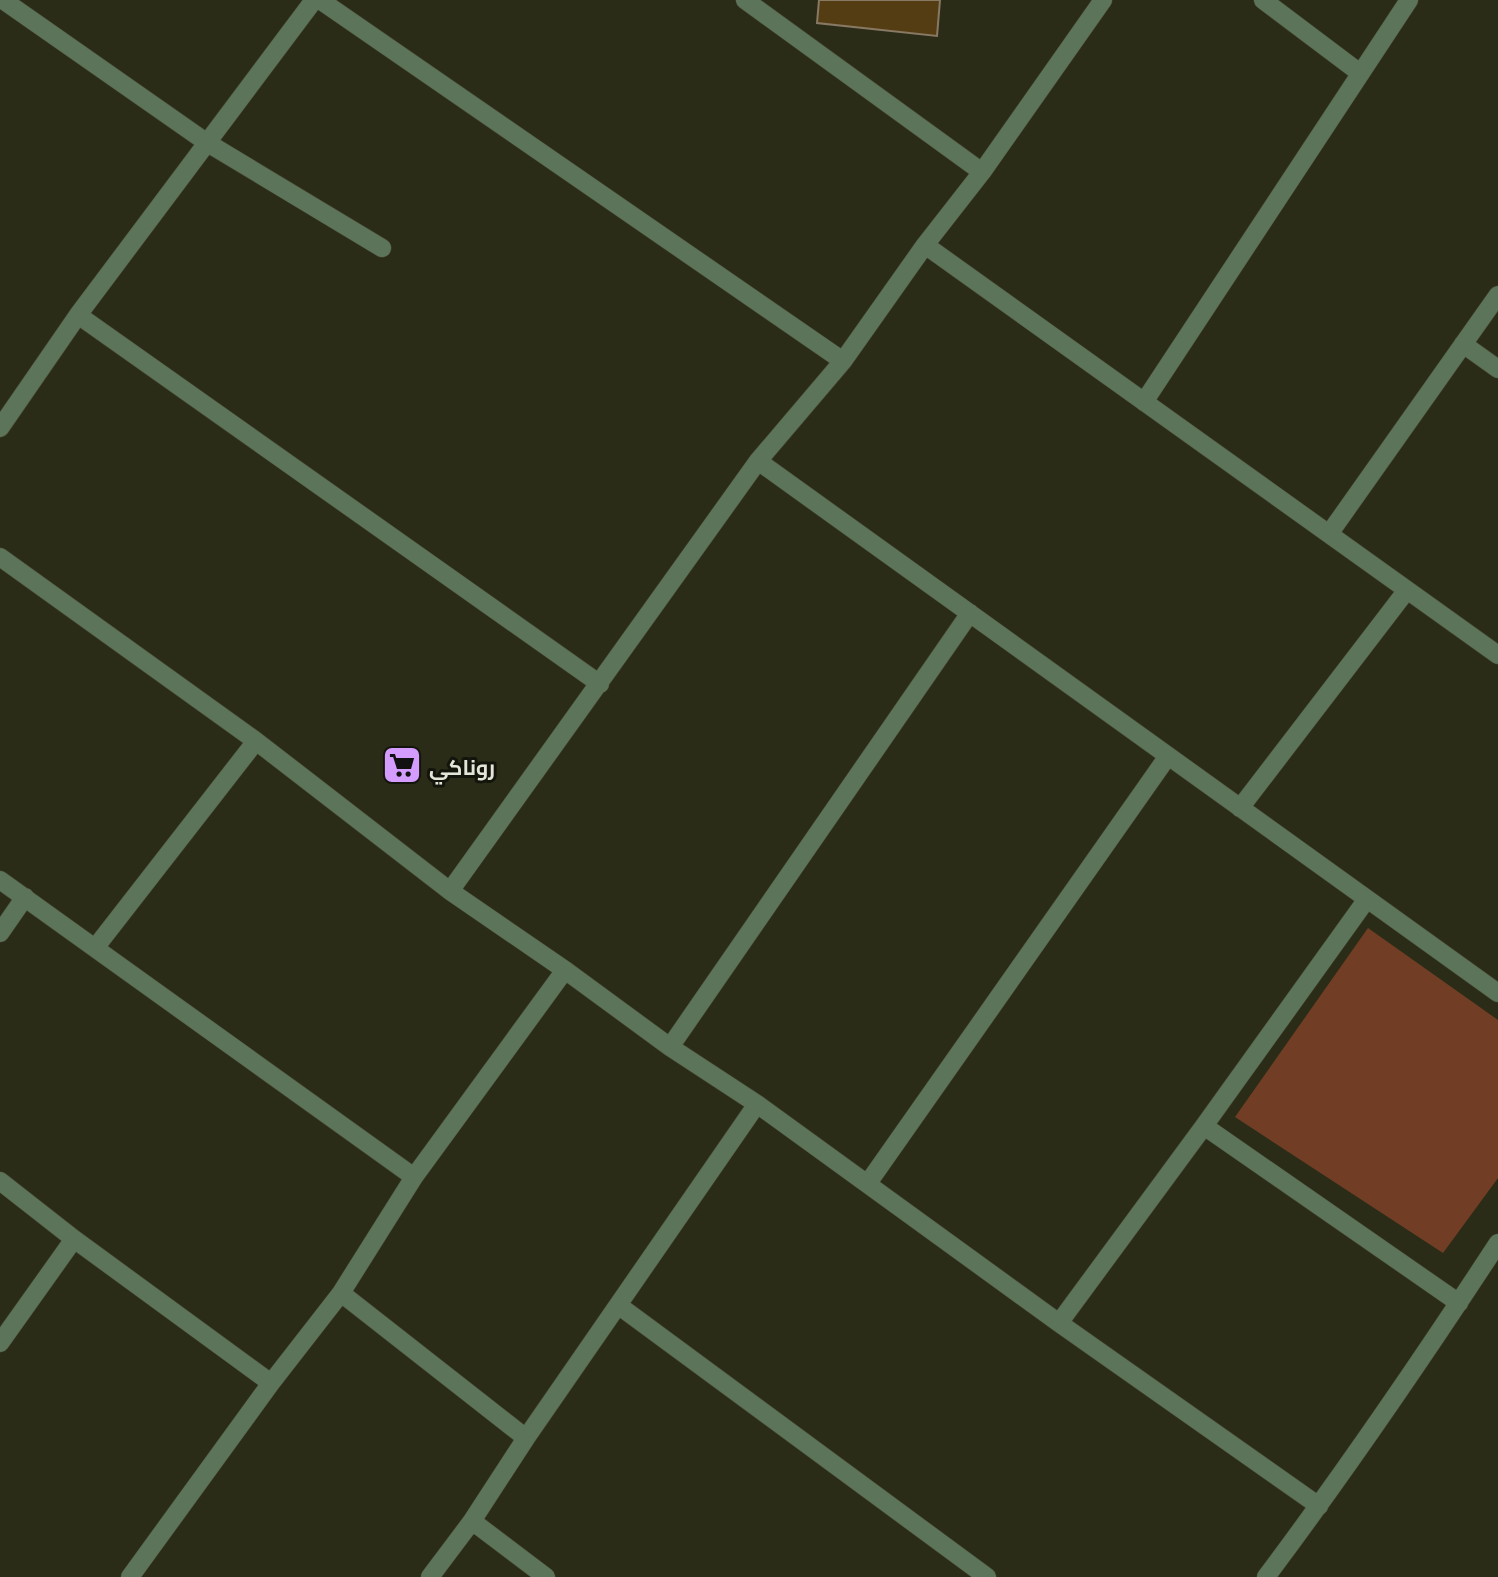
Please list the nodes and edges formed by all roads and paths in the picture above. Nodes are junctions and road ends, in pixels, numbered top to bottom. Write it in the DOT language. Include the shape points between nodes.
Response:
graph roads {
  1 [pos="3,0"];
  2 [pos="314,0"];
  3 [pos="320,0"];
  4 [pos="746,0"];
  5 [pos="1102,0"];
  6 [pos="1263,0"];
  7 [pos="1409,0"];
  8 [pos="1360,73"];
  9 [pos="206,142"];
  10 [pos="982,172"];
  11 [pos="925,245"];
  12 [pos="382,248"];
  13 [pos="1498,295"];
  14 [pos="78,315"];
  15 [pos="1463,344"];
  16 [pos="844,361"];
  17 [pos="1498,369"];
  18 [pos="1144,402"];
  19 [pos="0,428"];
  20 [pos="758,461"];
  21 [pos="1329,534"];
  22 [pos="0,557"];
  23 [pos="1407,590"];
  24 [pos="970,614"];
  25 [pos="1498,655"];
  26 [pos="600,684"];
  27 [pos="256,741"];
  28 [pos="1168,756"];
  29 [pos="1240,808"];
  30 [pos="0,880"];
  31 [pos="450,891"];
  32 [pos="25,897"];
  33 [pos="1367,899"];
  34 [pos="0,933"];
  35 [pos="95,948"];
  36 [pos="565,970"];
  37 [pos="1498,993"];
  38 [pos="670,1047"];
  39 [pos="757,1104"];
  40 [pos="1203,1126"];
  41 [pos="414,1177"];
  42 [pos="0,1181"];
  43 [pos="868,1183"];
  44 [pos="74,1238"];
  45 [pos="1498,1243"];
  46 [pos="341,1293"];
  47 [pos="1459,1303"];
  48 [pos="618,1305"];
  49 [pos="1059,1323"];
  50 [pos="0,1343"];
  51 [pos="271,1383"];
  52 [pos="526,1438"];
  53 [pos="1320,1506"];
  54 [pos="472,1521"];
  55 [pos="130,1577"];
  56 [pos="430,1577"];
  57 [pos="546,1577"];
  58 [pos="987,1577"];
  59 [pos="1266,1577"];
  1 -- 9 [label="street"];
  2 -- 9 [label="street"];
  3 -- 16 [label="street"];
  4 -- 10 [label="street"];
  5 -- 10 [label="street"];
  6 -- 8 [label="street"];
  7 -- 8 [label="street"];
  8 -- 18 [label="street"];
  9 -- 12 [label="street"];
  9 -- 14 [label="street"];
  10 -- 11 [label="street"];
  11 -- 16 [label="street"];
  11 -- 18 [label="street"];
  13 -- 15 [label="street"];
  14 -- 19 [label="street"];
  14 -- 26 [label="street"];
  15 -- 17 [label="street"];
  15 -- 21 [label="street"];
  16 -- 20 [label="street"];
  18 -- 21 [label="street"];
  20 -- 24 [label="street"];
  20 -- 26 [label="street"];
  21 -- 23 [label="street"];
  22 -- 27 [label="street"];
  23 -- 25 [label="street"];
  23 -- 29 [label="street"];
  24 -- 28 [label="street"];
  24 -- 38 [label="street"];
  26 -- 31 [label="street"];
  27 -- 31 [label="street"];
  27 -- 35 [label="street"];
  28 -- 29 [label="street"];
  28 -- 43 [label="street"];
  29 -- 33 [label="street"];
  30 -- 32 [label="street"];
  31 -- 36 [label="street"];
  32 -- 34 [label="street"];
  32 -- 35 [label="street"];
  33 -- 37 [label="street"];
  33 -- 40 [label="street"];
  35 -- 41 [label="street"];
  36 -- 38 [label="street"];
  36 -- 41 [label="street"];
  38 -- 39 [label="street"];
  39 -- 43 [label="street"];
  39 -- 48 [label="street"];
  40 -- 47 [label="street"];
  40 -- 49 [label="street"];
  41 -- 46 [label="street"];
  42 -- 44 [label="street"];
  43 -- 49 [label="street"];
  44 -- 50 [label="street"];
  44 -- 51 [label="street"];
  45 -- 47 [label="street"];
  46 -- 51 [label="street"];
  46 -- 52 [label="street"];
  47 -- 53 [label="street"];
  48 -- 52 [label="street"];
  48 -- 58 [label="street"];
  49 -- 53 [label="street"];
  51 -- 55 [label="street"];
  52 -- 54 [label="street"];
  53 -- 59 [label="street"];
  54 -- 56 [label="street"];
  54 -- 57 [label="street"];
}
